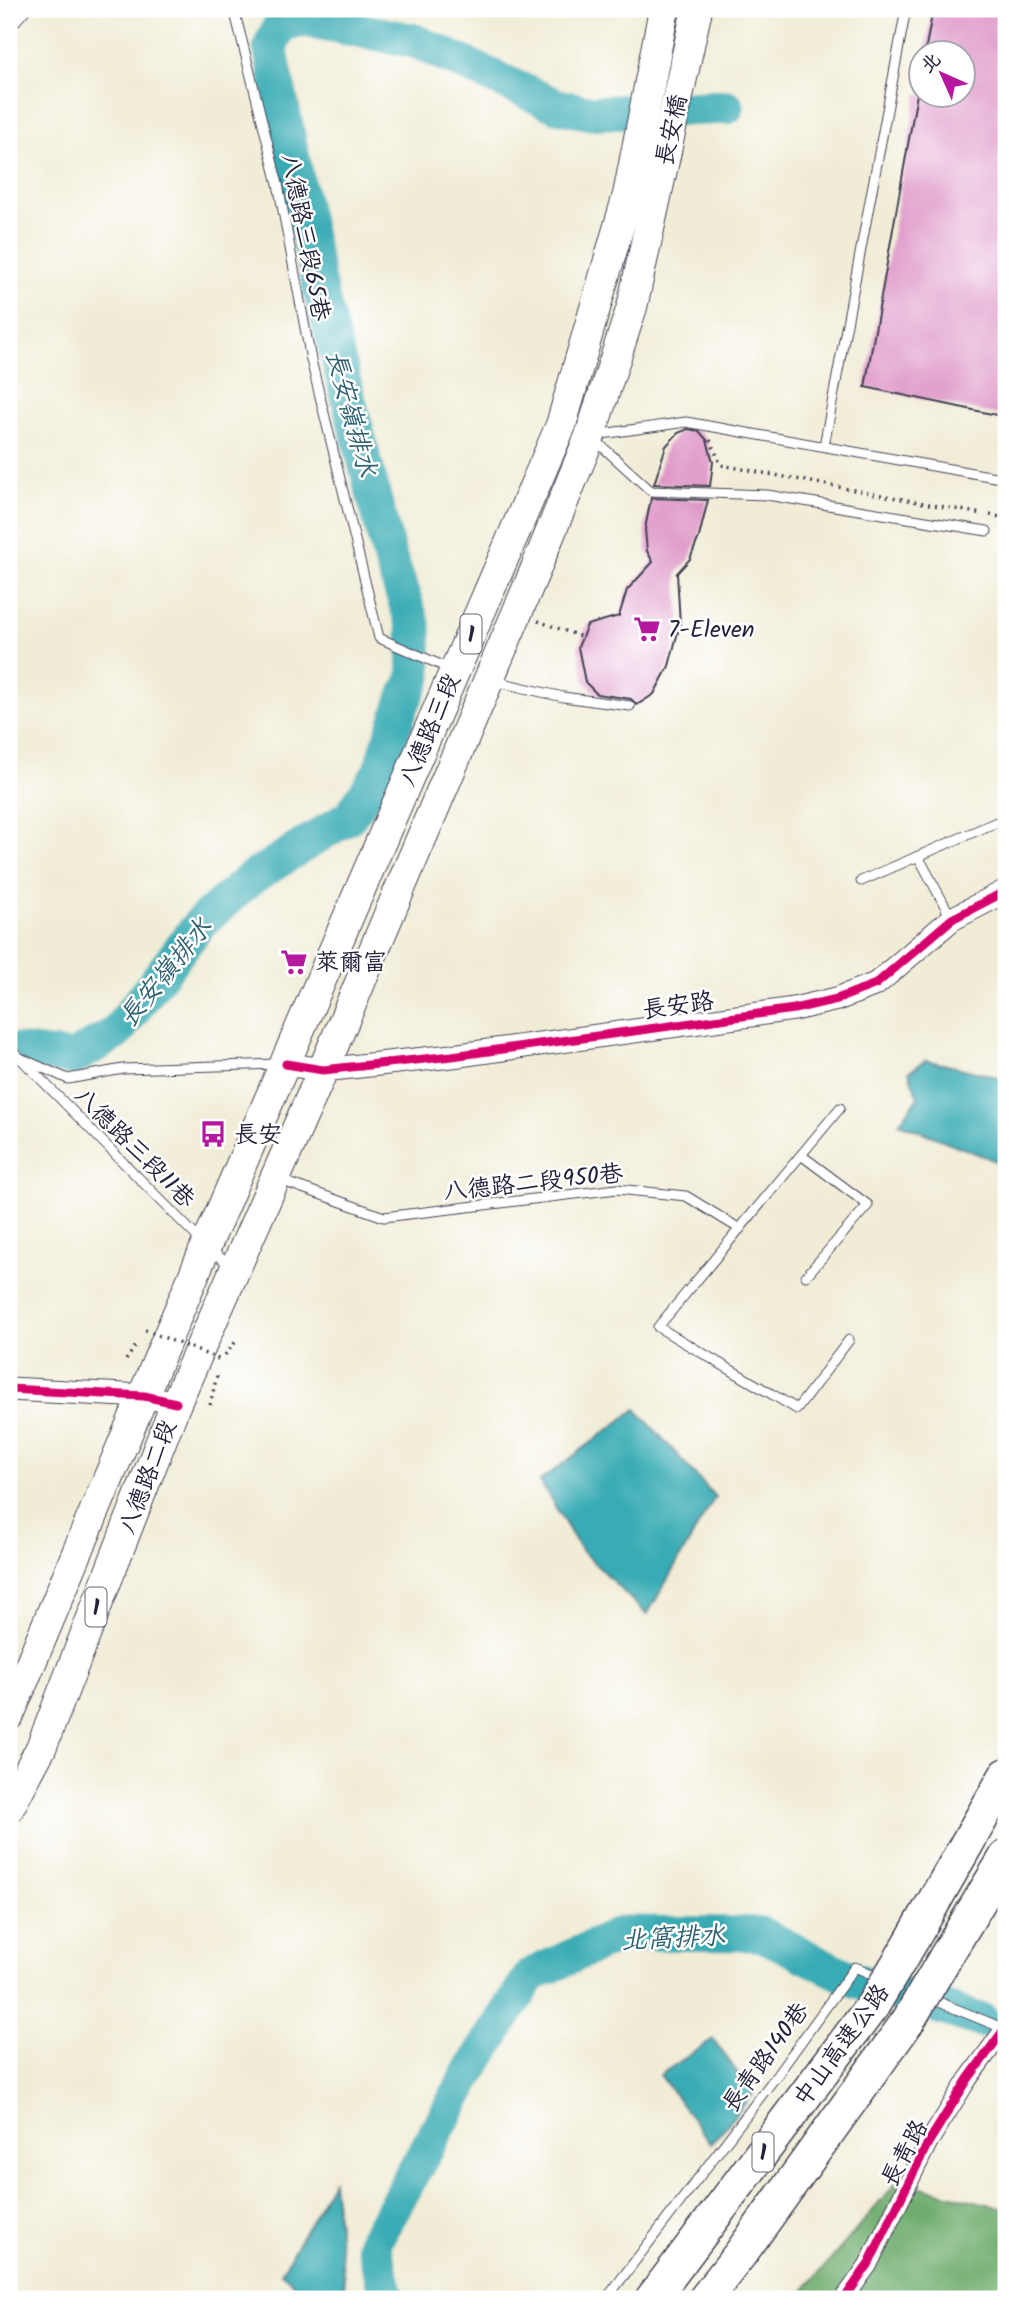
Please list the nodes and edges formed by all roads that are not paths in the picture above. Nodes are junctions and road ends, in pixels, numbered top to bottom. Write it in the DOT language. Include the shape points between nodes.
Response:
graph roads {
  1 [pos="26,9"];
  2 [pos="234,9"];
  3 [pos="664,9"];
  4 [pos="697,9"];
  5 [pos="906,9"];
  6 [pos="9,29"];
  7 [pos="642,198"];
  8 [pos="575,430"];
  9 [pos="824,446"];
  10 [pos="1006,479"];
  11 [pos="987,531"];
  12 [pos="455,671"];
  13 [pos="489,680"];
  14 [pos="630,706"];
  15 [pos="1006,818"];
  16 [pos="918,856"];
  17 [pos="860,881"];
  18 [pos="1006,891"];
  19 [pos="952,919"];
  20 [pos="9,1047"];
  21 [pos="13,1057"];
  22 [pos="286,1064"];
  23 [pos="323,1070"];
  24 [pos="839,1108"];
  25 [pos="801,1155"];
  26 [pos="275,1178"];
  27 [pos="740,1229"];
  28 [pos="206,1245"];
  29 [pos="234,1268"];
  30 [pos="806,1276"];
  31 [pos="849,1340"];
  32 [pos="9,1388"];
  33 [pos="144,1396"];
  34 [pos="176,1403"];
  35 [pos="9,1715"];
  36 [pos="1006,1775"];
  37 [pos="9,1808"];
  38 [pos="1006,1857"];
  39 [pos="883,1994"];
  40 [pos="912,2007"];
  41 [pos="1006,2028"];
  42 [pos="606,2299"];
  43 [pos="652,2299"];
  44 [pos="705,2299"];
  45 [pos="844,2299"];
  1 -- 6 [label="lane"];
  2 -- 12 [label="lane, 八德路三段65巷" via="278,184 311,360 379,638"];
  3 -- 7 [label="main road, 長安橋 / 1" via="654,59"];
  4 -- 7 [label="main road, 長安橋 / 1" via="687,60"];
  5 -- 9 [label="lane"];
  7 -- 8 [label="main road, 八德路三段 / 1" via="632,307"];
  8 -- 9 [label="lane" via="687,422"];
  8 -- 11 [label="lane" via="651,491 767,495"];
  8 -- 12 [label="main road, 八德路三段 / 1"];
  8 -- 13 [label="main road, 八德路三段 / 1" via="517,613"];
  9 -- 10 [label="lane"];
  12 -- 22 [label="main road, 八德路三段 / 1"];
  13 -- 14 [label="lane"];
  13 -- 23 [label="main road, 八德路三段 / 1"];
  15 -- 16 [label="lane"];
  16 -- 17 [label="lane"];
  16 -- 19 [label="lane"];
  18 -- 19 [label="street, 長安路"];
  19 -- 23 [label="street, 長安路" via="876,984 837,999 781,1011"];
  20 -- 21 [label="lane, 八德路三段11巷"];
  21 -- 22 [label="lane" via="68,1079 123,1069"];
  21 -- 28 [label="lane, 八德路三段11巷"];
  22 -- 23 [label="street, 長安路"];
  22 -- 28 [label="main road, 八德路二段 / 1"];
  23 -- 26 [label="main road, 八德路二段 / 1"];
  24 -- 25 [label="lane"];
  25 -- 27 [label="lane"];
  25 -- 30 [label="lane" via="868,1205"];
  26 -- 27 [label="lane, 八德路二段950巷" via="384,1217 617,1189 686,1196"];
  26 -- 29 [label="main road, 八德路二段 / 1"];
  27 -- 31 [label="lane" via="658,1327 797,1409"];
  28 -- 29 [label="lane, 八德路三段11巷"];
  28 -- 33 [label="main road, 八德路二段 / 1"];
  29 -- 34 [label="main road, 八德路二段 / 1"];
  32 -- 33 [label="street"];
  33 -- 34 [label="street"];
  33 -- 35 [label="main road, 八德路二段 / 1"];
  34 -- 37 [label="main road, 八德路二段 / 1" via="41,1748"];
  36 -- 39 [label="highway, 中山高速公路 / 1, bridge"];
  38 -- 40 [label="highway, 中山高速公路 / 1, bridge"];
  39 -- 42 [label="lane, 長青路140巷" via="855,1967"];
  39 -- 43 [label="highway, 中山高速公路 / 1"];
  40 -- 41 [label="lane"];
  40 -- 44 [label="highway, 中山高速公路 / 1"];
  41 -- 45 [label="street, 長青路" via="928,2143 868,2265"];
}
